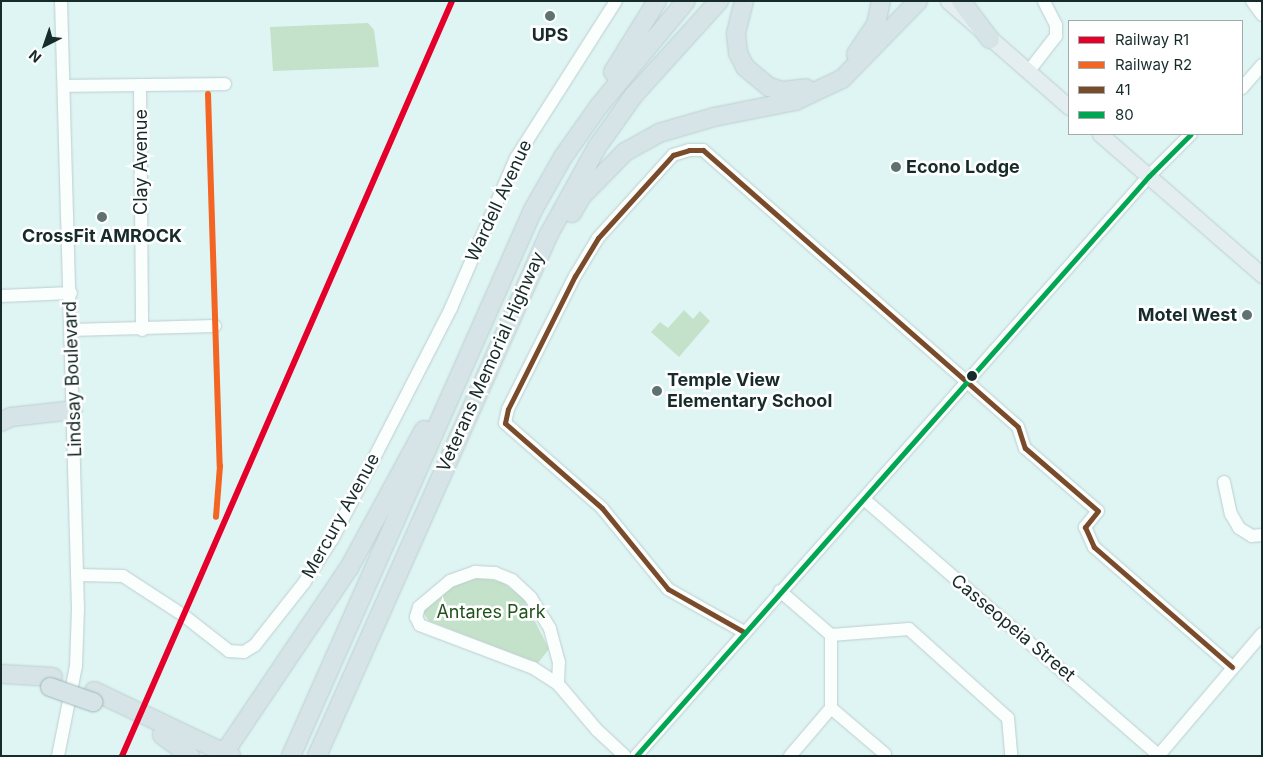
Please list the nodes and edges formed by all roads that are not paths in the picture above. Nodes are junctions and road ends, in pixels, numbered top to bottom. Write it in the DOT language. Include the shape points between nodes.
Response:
graph roads {
  1 [pos="61,1"];
  2 [pos="616,1"];
  3 [pos="658,1"];
  4 [pos="686,1"];
  5 [pos="719,1"];
  6 [pos="744,1"];
  7 [pos="882,1"];
  8 [pos="918,1"];
  9 [pos="948,1"];
  10 [pos="961,1"];
  11 [pos="1044,1"];
  12 [pos="1252,1"];
  13 [pos="1262,15"];
  14 [pos="990,39"];
  15 [pos="1262,65"];
  16 [pos="1028,72"];
  17 [pos="225,84"];
  18 [pos="140,85"];
  19 [pos="64,86"];
  20 [pos="1243,87"];
  21 [pos="1068,107"];
  22 [pos="1101,135"];
  23 [pos="1190,135"];
  24 [pos="563,157"];
  25 [pos="1149,176"];
  26 [pos="512,252"];
  27 [pos="1262,275"];
  28 [pos="71,293"];
  29 [pos="1,296"];
  30 [pos="215,326"];
  31 [pos="71,330"];
  32 [pos="142,330"];
  33 [pos="494,353"];
  34 [pos="426,357"];
  35 [pos="969,382"];
  36 [pos="73,410"];
  37 [pos="1,422"];
  38 [pos="1224,482"];
  39 [pos="865,500"];
  40 [pos="1262,535"];
  41 [pos="77,575"];
  42 [pos="780,591"];
  43 [pos="744,632"];
  44 [pos="1262,634"];
  45 [pos="831,635"];
  46 [pos="1232,667"];
  47 [pos="1,674"];
  48 [pos="558,684"];
  49 [pos="831,708"];
  50 [pos="251,716"];
  51 [pos="168,730"];
  52 [pos="885,754"];
  53 [pos="226,755"];
  54 [pos="1159,755"];
  55 [pos="58,756"];
  56 [pos="190,756"];
  57 [pos="203,756"];
  58 [pos="291,756"];
  59 [pos="317,756"];
  60 [pos="626,756"];
  61 [pos="636,756"];
  62 [pos="790,756"];
  63 [pos="1011,756"];
  1 -- 19 [label="street, Lindsay Boulevard"];
  2 -- 34 [label="street, Wardell Avenue" via="516,158 451,308"];
  3 -- 24 [label="highway"];
  4 -- 24 [label="highway, Veterans Memorial Highway" via="630,66"];
  5 -- 33 [label="highway, Veterans Memorial Highway" via="651,75 597,147 549,234"];
  6 -- 7 [label="highway" via="736,34 738,53 755,78 783,91 803,89 840,70 867,39 876,24"];
  8 -- 33 [label="highway" via="854,68 830,86 794,101 672,127 625,152 587,190 573,211"];
  9 -- 14 [label="main road"];
  10 -- 14 [label="highway"];
  11 -- 16 [label="street" via="1056,25 1056,36"];
  12 -- 13 [label="street"];
  14 -- 16 [label="main road"];
  15 -- 20 [label="street"];
  16 -- 21 [label="main road"];
  17 -- 18 [label="street"];
  18 -- 19 [label="street"];
  18 -- 32 [label="street, Clay Avenue"];
  19 -- 28 [label="street, Lindsay Boulevard"];
  22 -- 25 [label="main road"];
  23 -- 25 [label="street"];
  24 -- 26 [label="highway, Veterans Memorial Highway"];
  25 -- 27 [label="main road"];
  25 -- 35 [label="street"];
  26 -- 50 [label="highway" via="368,536 333,596"];
  26 -- 58 [label="highway, Veterans Memorial Highway"];
  28 -- 29 [label="street"];
  28 -- 31 [label="street, Lindsay Boulevard"];
  30 -- 32 [label="street"];
  31 -- 32 [label="street"];
  31 -- 36 [label="street, Lindsay Boulevard"];
  33 -- 59 [label="highway, Veterans Memorial Highway"];
  34 -- 41 [label="street, Mercury Avenue" via="333,538 304,583 255,645 244,652 229,651 183,615 123,576"];
  35 -- 39 [label="street"];
  35 -- 43 [label="street" via="703,150 673,155 598,238 508,409 505,423 602,508 668,589"];
  35 -- 46 [label="street" via="1018,427 1025,448 1098,511 1085,527 1094,547"];
  36 -- 37 [label="highway" via="21,416"];
  36 -- 41 [label="street, Lindsay Boulevard"];
  38 -- 40 [label="street" via="1231,514 1239,528 1252,536"];
  39 -- 42 [label="street"];
  39 -- 54 [label="street, Casseopeia Street"];
  41 -- 55 [label="street, Lindsay Boulevard" via="76,666"];
  42 -- 43 [label="street"];
  42 -- 45 [label="street"];
  43 -- 61 [label="street"];
  44 -- 46 [label="street"];
  45 -- 49 [label="street"];
  45 -- 63 [label="street" via="909,629 1008,718"];
  46 -- 54 [label="street"];
  47 -- 51 [label="highway, bridge" via="52,682"];
  48 -- 48 [label="street" via="533,668 420,625 416,617 419,607 463,574 495,573 512,580 531,598 550,629 559,662"];
  48 -- 60 [label="street" via="597,730"];
  49 -- 52 [label="street"];
  49 -- 62 [label="street"];
  50 -- 51 [label="highway" via="218,737"];
  50 -- 53 [label="highway"];
  51 -- 53 [label="highway"];
  51 -- 56 [label="highway"];
  51 -- 57 [label="highway"];
}
